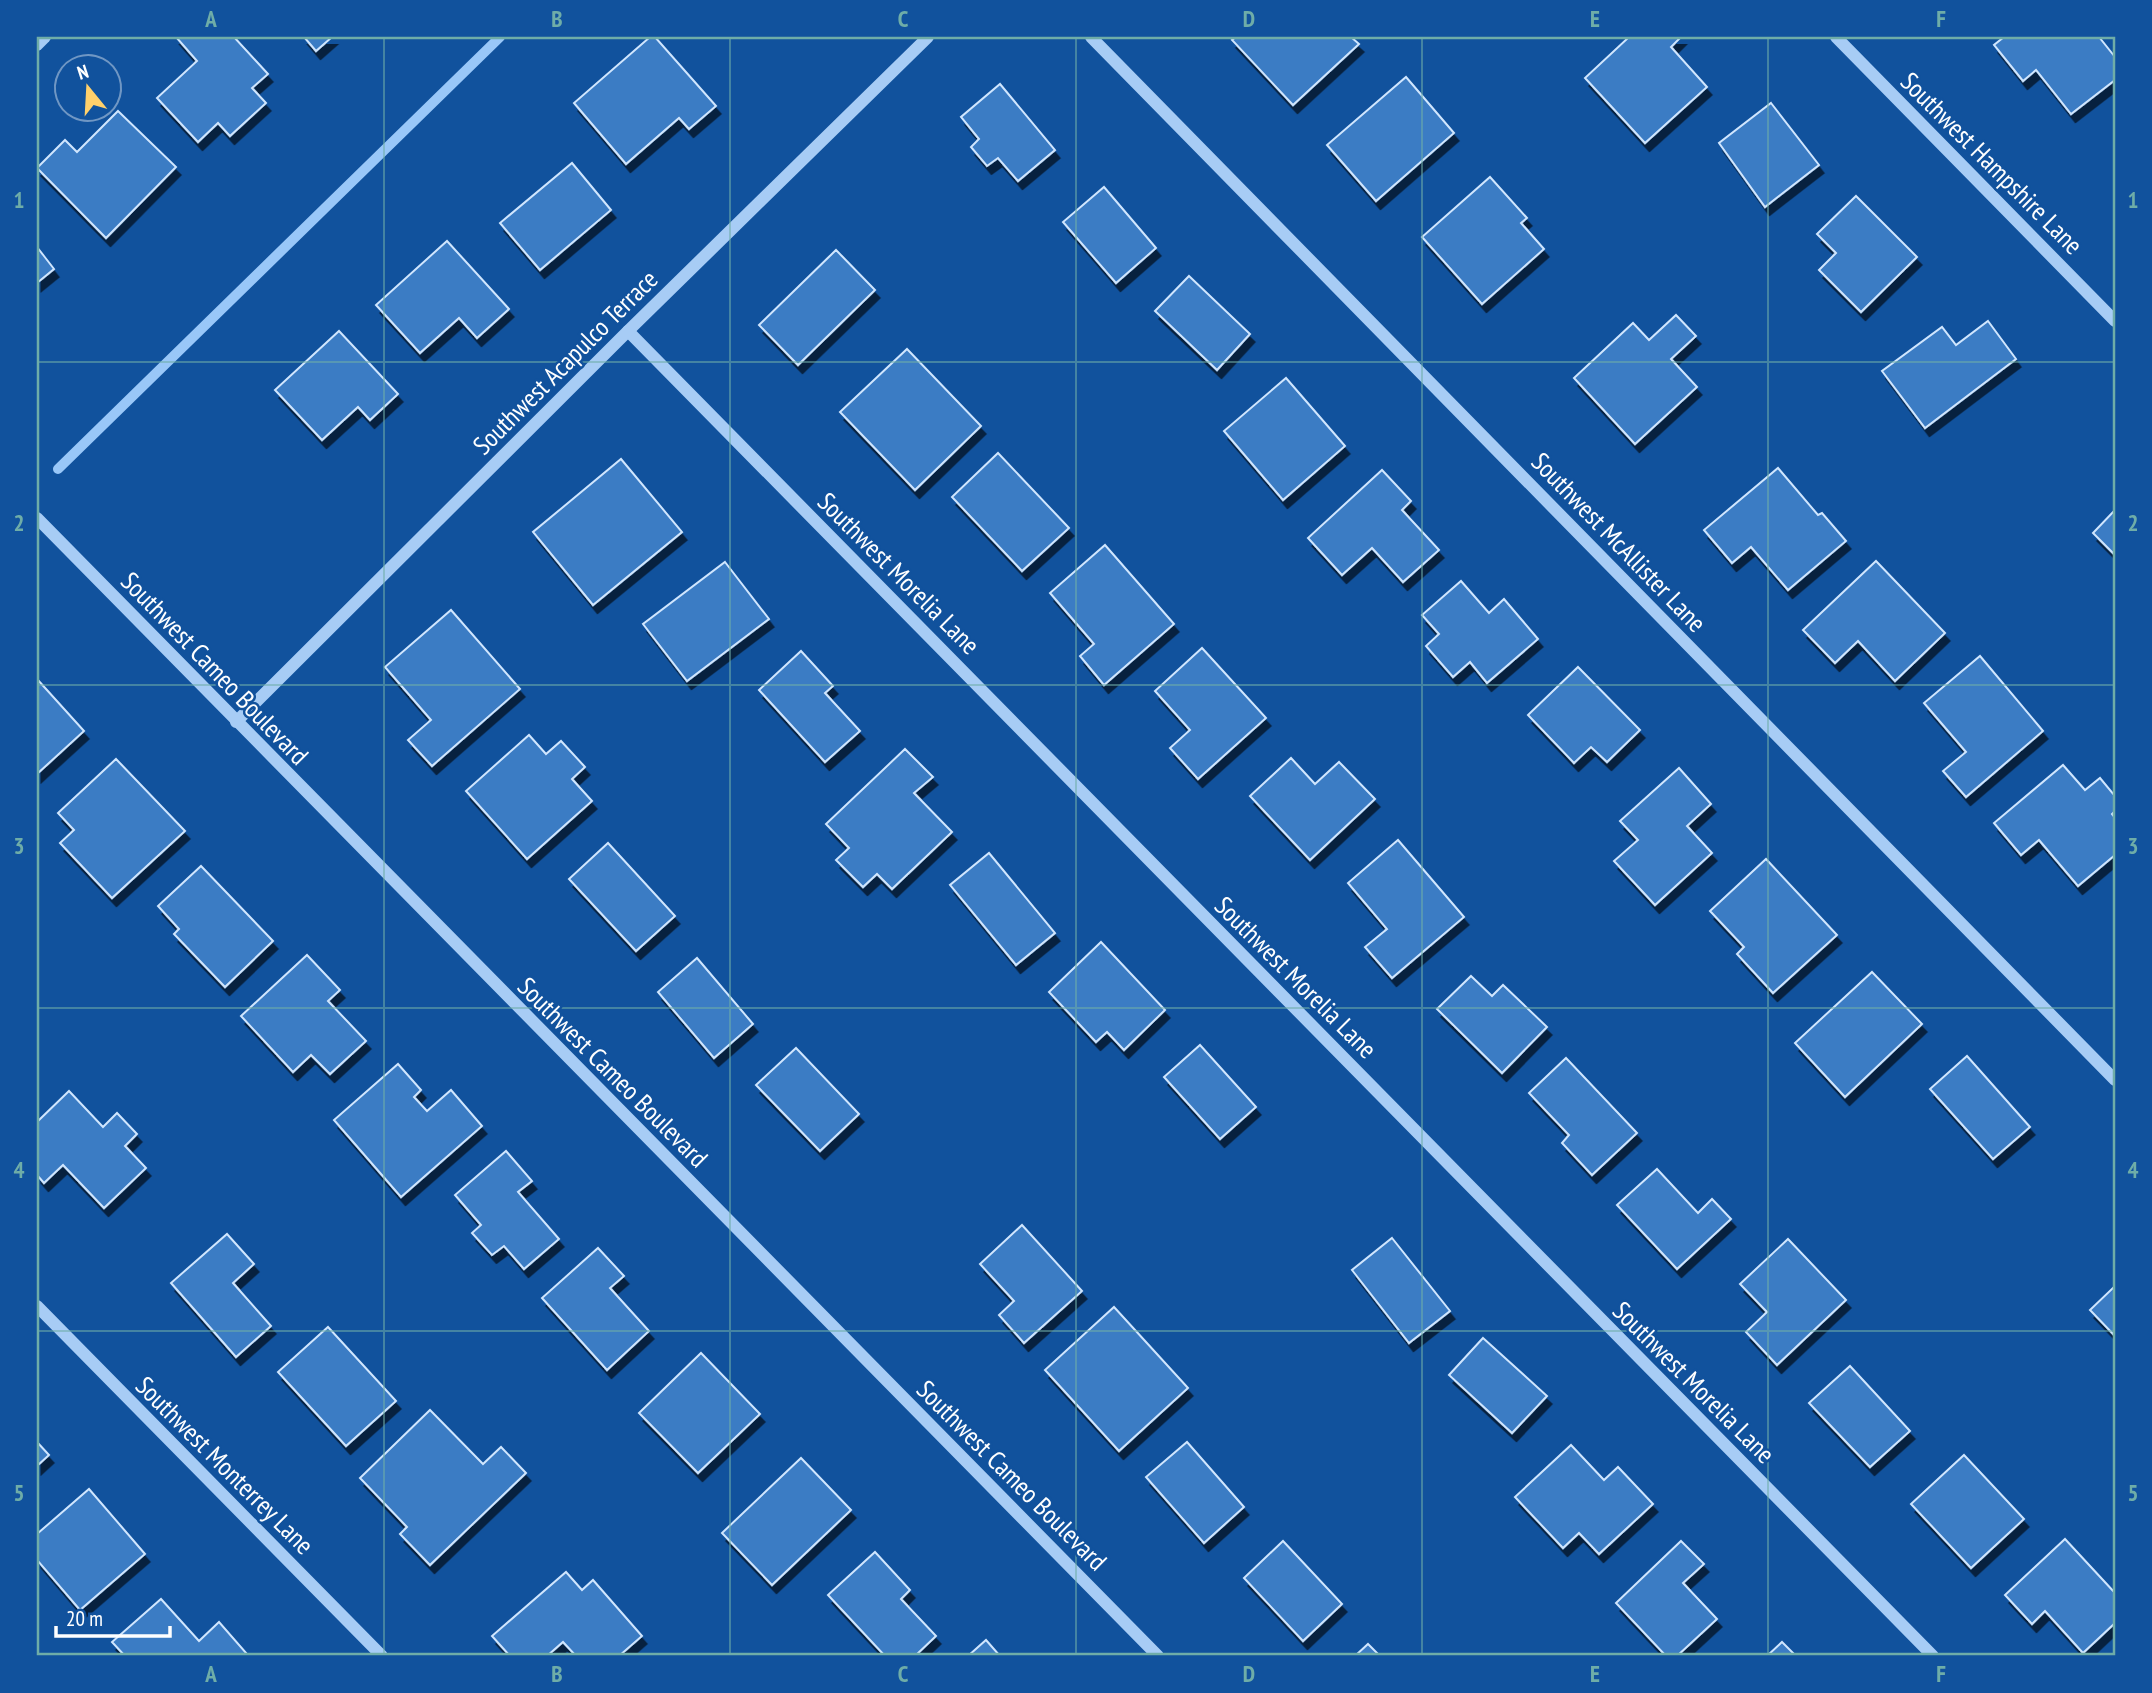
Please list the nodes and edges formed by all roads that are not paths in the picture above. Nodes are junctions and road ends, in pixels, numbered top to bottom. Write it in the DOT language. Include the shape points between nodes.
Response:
graph roads {
  1 [pos="45,37"];
  2 [pos="928,37"];
  3 [pos="1090,37"];
  4 [pos="1836,37"];
  5 [pos="37,45"];
  6 [pos="2115,321"];
  7 [pos="628,331"];
  8 [pos="37,518"];
  9 [pos="236,722"];
  10 [pos="2115,1080"];
  11 [pos="37,1306"];
  12 [pos="382,1656"];
  13 [pos="1158,1656"];
  14 [pos="1933,1656"];
  1 -- 5 [label="street"];
  2 -- 7 [label="street, Southwest Acapulco Terrace"];
  3 -- 10 [label="street, Southwest McAllister Lane"];
  4 -- 6 [label="street, Southwest Hampshire Lane"];
  7 -- 9 [label="street, Southwest Acapulco Terrace"];
  7 -- 14 [label="street, Southwest Morelia Lane"];
  8 -- 9 [label="street, Southwest Cameo Boulevard"];
  9 -- 13 [label="street, Southwest Cameo Boulevard"];
  11 -- 12 [label="street, Southwest Monterrey Lane"];
}
